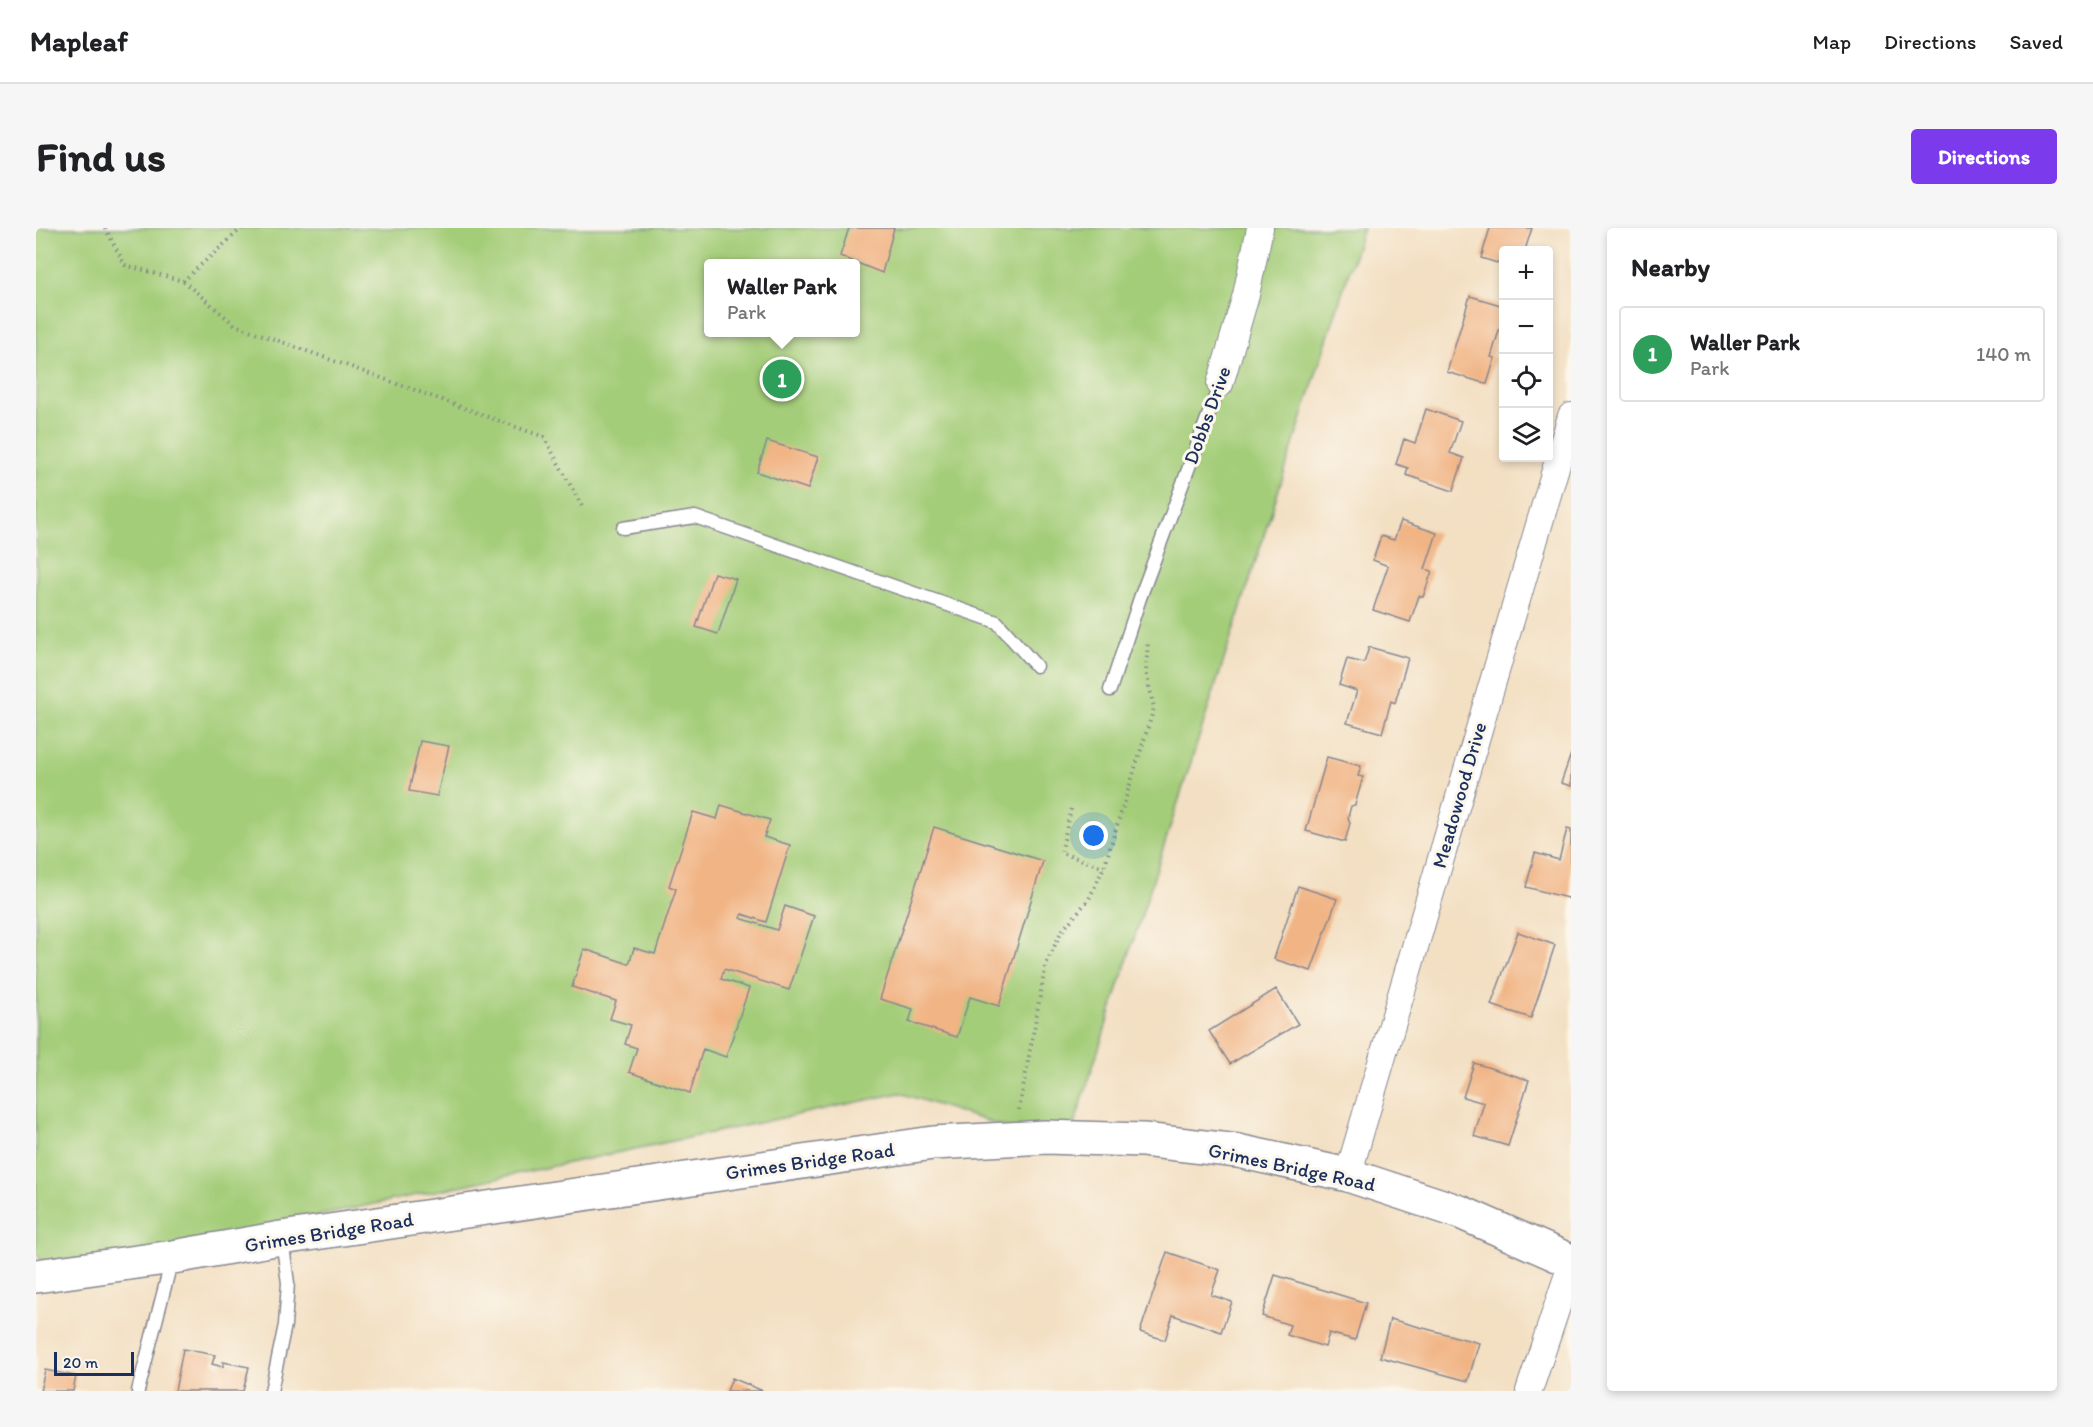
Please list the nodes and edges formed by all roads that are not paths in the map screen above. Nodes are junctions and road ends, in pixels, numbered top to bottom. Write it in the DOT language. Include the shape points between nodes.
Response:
graph roads {
  1 [pos="1260,228"];
  2 [pos="1220,384"];
  3 [pos="1571,416"];
  4 [pos="623,528"];
  5 [pos="1035,666"];
  6 [pos="1110,690"];
  7 [pos="1348,1175"];
  8 [pos="281,1238"];
  9 [pos="173,1257"];
  10 [pos="1571,1263"];
  11 [pos="36,1276"];
  12 [pos="138,1391"];
  13 [pos="271,1391"];
  14 [pos="1529,1391"];
  1 -- 2 [label="street, Dobbs Drive" via="1246,295"];
  2 -- 6 [label="lane, Dobbs Drive"];
  3 -- 7 [label="street, Meadowood Drive"];
  4 -- 5 [label="lane" via="695,517 997,622"];
  7 -- 8 [label="street, Grimes Bridge Road" via="1238,1151 1143,1140 1045,1137 933,1143"];
  7 -- 10 [label="street, Grimes Bridge Road" via="1460,1212"];
  8 -- 9 [label="street, Grimes Bridge Road"];
  8 -- 13 [label="lane" via="288,1283 285,1325"];
  9 -- 11 [label="street, Grimes Bridge Road"];
  9 -- 12 [label="lane"];
  10 -- 14 [label="street"];
}
